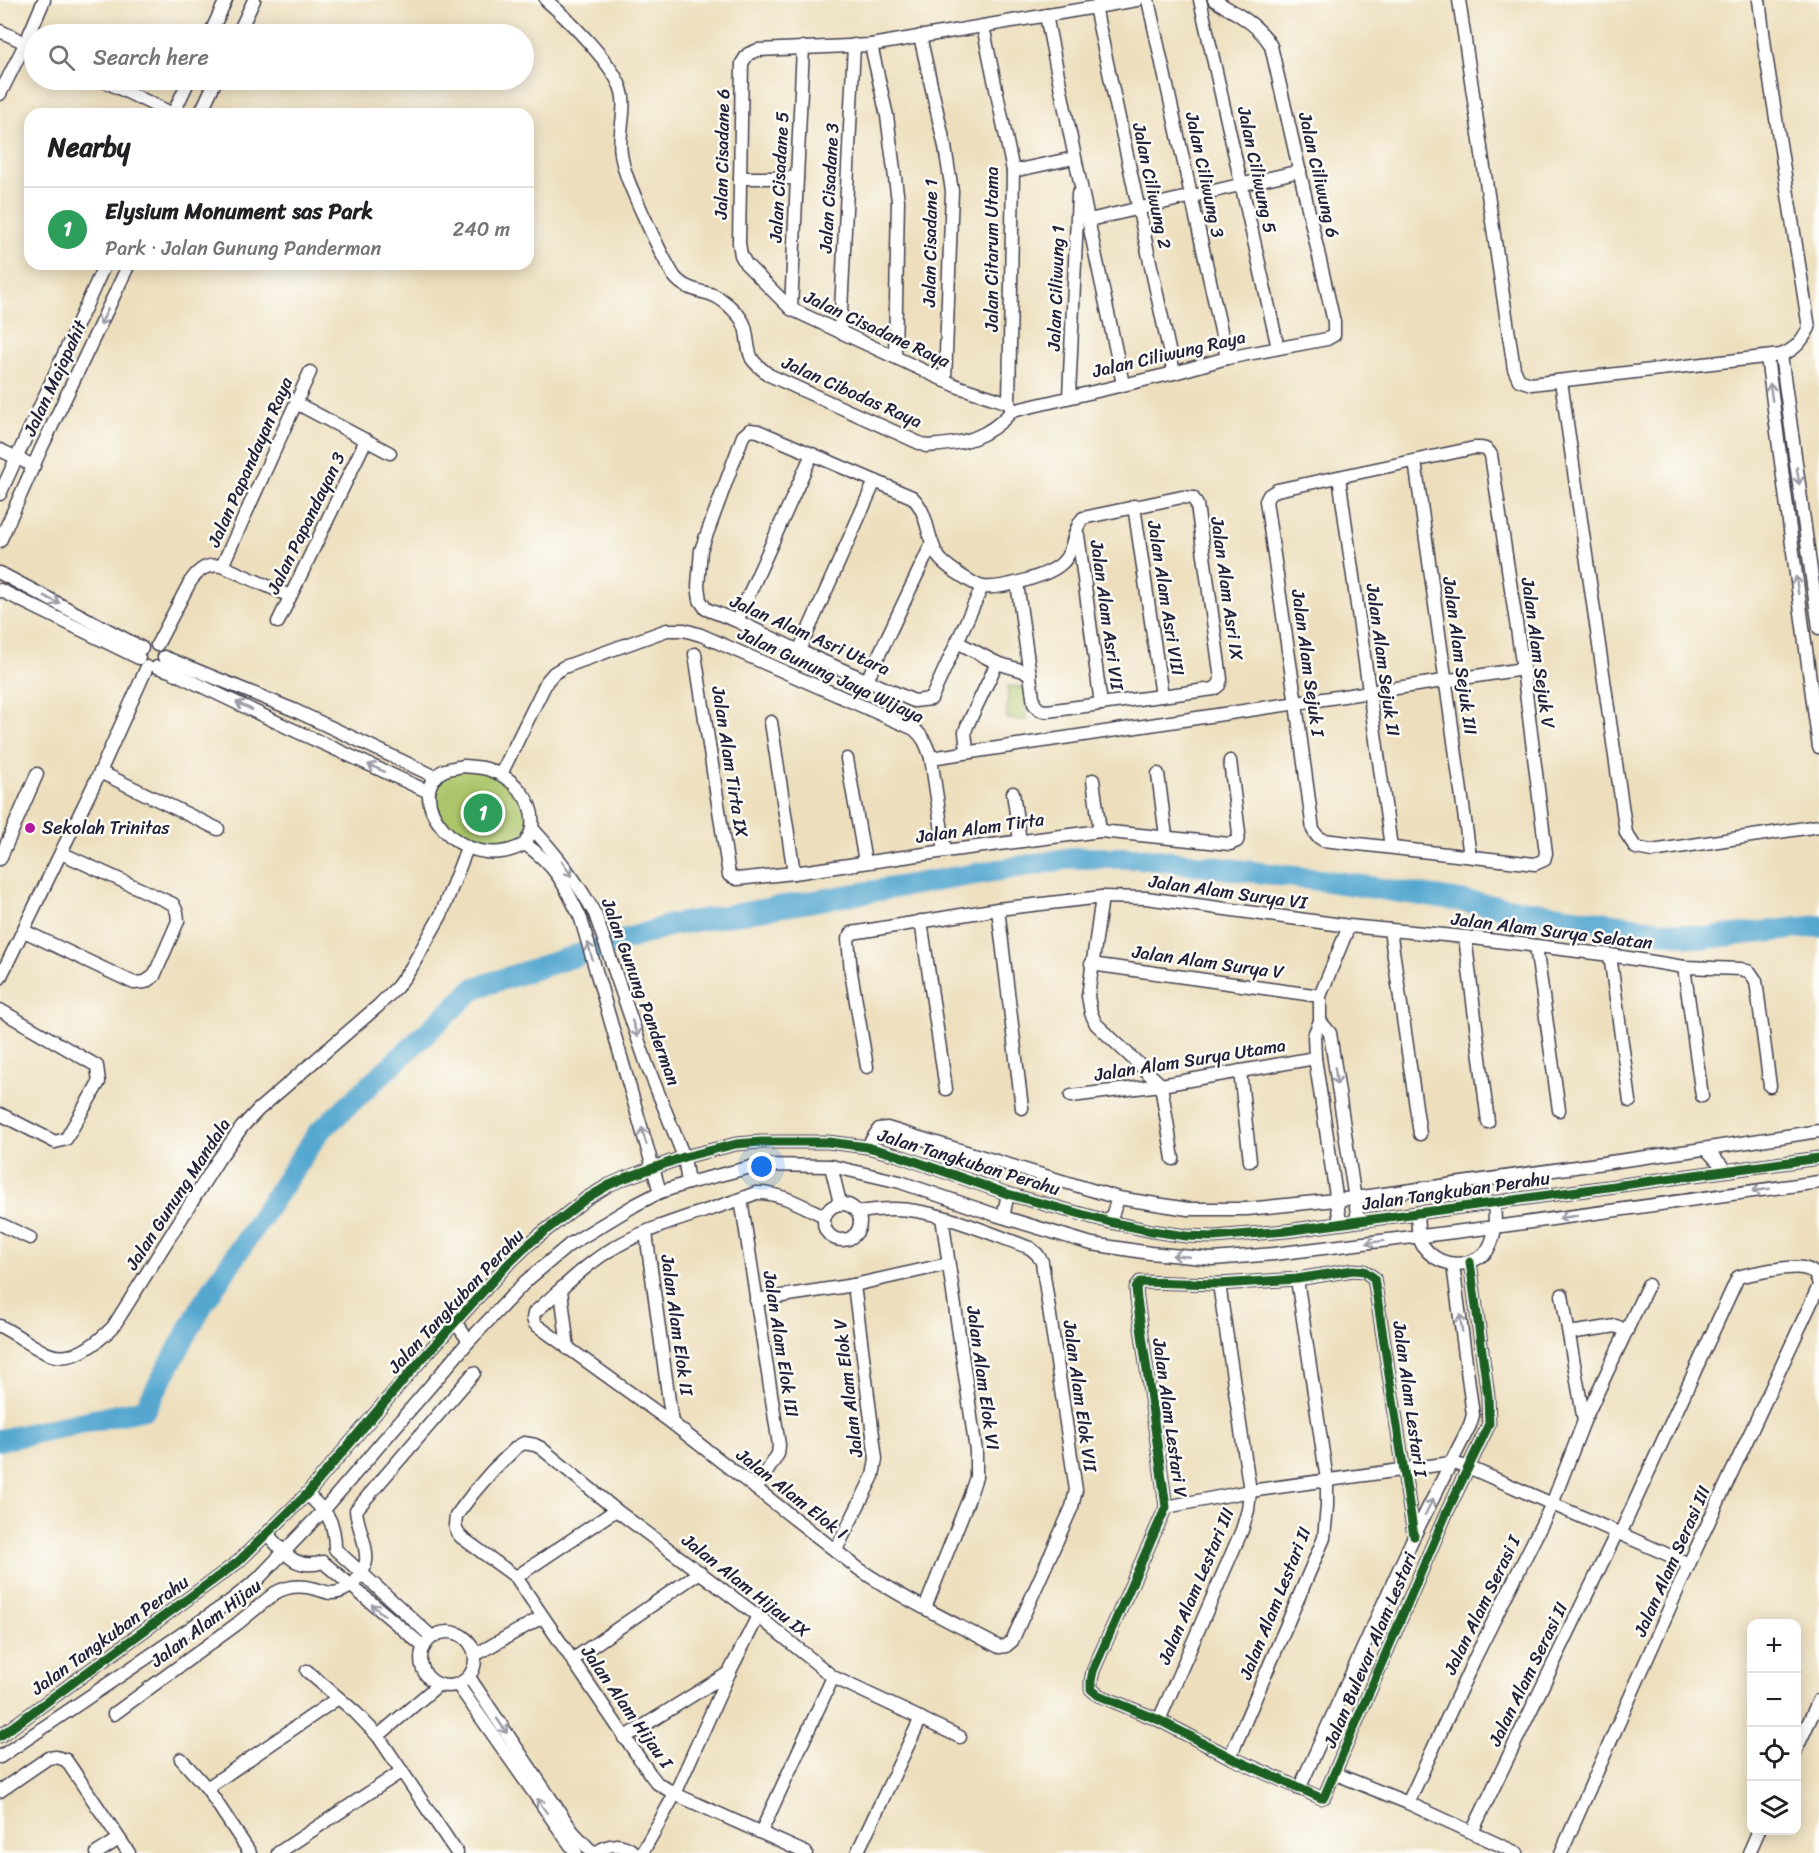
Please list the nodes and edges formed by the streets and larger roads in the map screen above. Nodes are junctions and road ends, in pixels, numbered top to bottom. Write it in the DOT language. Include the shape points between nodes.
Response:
graph roads {
  1 [pos="44,0"];
  2 [pos="226,0"];
  3 [pos="254,0"];
  4 [pos="546,0"];
  5 [pos="1137,0"];
  6 [pos="1148,0"];
  7 [pos="1200,0"];
  8 [pos="1214,0"];
  9 [pos="1459,0"];
  10 [pos="1759,0"];
  11 [pos="1095,7"];
  12 [pos="1046,15"];
  13 [pos="36,24"];
  14 [pos="215,24"];
  15 [pos="243,24"];
  16 [pos="983,26"];
  17 [pos="0,31"];
  18 [pos="920,36"];
  19 [pos="24,41"];
  20 [pos="854,45"];
  21 [pos="871,45"];
  22 [pos="803,47"];
  23 [pos="24,54"];
  24 [pos="123,90"];
  25 [pos="184,90"];
  26 [pos="211,90"];
  27 [pos="0,94"];
  28 [pos="160,108"];
  29 [pos="176,108"];
  30 [pos="203,108"];
  31 [pos="1074,158"];
  32 [pos="1013,171"];
  33 [pos="1300,171"];
  34 [pos="740,178"];
  35 [pos="797,178"];
  36 [pos="1079,180"];
  37 [pos="1241,184"];
  38 [pos="1191,196"];
  39 [pos="1138,208"];
  40 [pos="1089,220"];
  41 [pos="741,255"];
  42 [pos="102,270"];
  43 [pos="126,270"];
  44 [pos="791,309"];
  45 [pos="840,332"];
  46 [pos="1334,335"];
  47 [pos="1278,348"];
  48 [pos="1781,355"];
  49 [pos="895,356"];
  50 [pos="1767,357"];
  51 [pos="1227,358"];
  52 [pos="310,372"];
  53 [pos="1174,373"];
  54 [pos="945,381"];
  55 [pos="1561,381"];
  56 [pos="1123,384"];
  57 [pos="1069,397"];
  58 [pos="296,403"];
  59 [pos="1010,407"];
  60 [pos="366,440"];
  61 [pos="0,450"];
  62 [pos="390,453"];
  63 [pos="812,454"];
  64 [pos="16,458"];
  65 [pos="1415,461"];
  66 [pos="34,466"];
  67 [pos="3,477"];
  68 [pos="1340,477"];
  69 [pos="875,481"];
  70 [pos="25,488"];
  71 [pos="0,494"];
  72 [pos="1134,506"];
  73 [pos="1077,531"];
  74 [pos="0,541"];
  75 [pos="932,543"];
  76 [pos="222,567"];
  77 [pos="0,573"];
  78 [pos="1017,583"];
  79 [pos="982,587"];
  80 [pos="0,590"];
  81 [pos="290,596"];
  82 [pos="737,621"];
  83 [pos="279,622"];
  84 [pos="1819,628"];
  85 [pos="957,642"];
  86 [pos="799,651"];
  87 [pos="695,654"];
  88 [pos="150,659"];
  89 [pos="997,663"];
  90 [pos="1523,669"];
  91 [pos="1030,673"];
  92 [pos="867,680"];
  93 [pos="1446,681"];
  94 [pos="1370,693"];
  95 [pos="1162,696"];
  96 [pos="1101,704"];
  97 [pos="1296,704"];
  98 [pos="771,722"];
  99 [pos="1819,747"];
  100 [pos="967,751"];
  101 [pos="930,758"];
  102 [pos="847,759"];
  103 [pos="1230,761"];
  104 [pos="100,772"];
  105 [pos="37,774"];
  106 [pos="501,774"];
  107 [pos="1158,774"];
  108 [pos="436,777"];
  109 [pos="1093,780"];
  110 [pos="429,792"];
  111 [pos="1013,793"];
  112 [pos="1819,826"];
  113 [pos="532,828"];
  114 [pos="218,829"];
  115 [pos="1100,831"];
  116 [pos="1166,836"];
  117 [pos="1020,841"];
  118 [pos="525,844"];
  119 [pos="1391,847"];
  120 [pos="467,848"];
  121 [pos="945,850"];
  122 [pos="61,853"];
  123 [pos="1470,856"];
  124 [pos="0,859"];
  125 [pos="865,862"];
  126 [pos="794,873"];
  127 [pos="729,874"];
  128 [pos="1102,897"];
  129 [pos="998,909"];
  130 [pos="921,921"];
  131 [pos="1349,926"];
  132 [pos="1390,930"];
  133 [pos="24,931"];
  134 [pos="1464,937"];
  135 [pos="1536,946"];
  136 [pos="1610,955"];
  137 [pos="1091,964"];
  138 [pos="1684,967"];
  139 [pos="0,978"];
  140 [pos="1320,996"];
  141 [pos="0,1010"];
  142 [pos="1320,1021"];
  143 [pos="1315,1058"];
  144 [pos="647,1065"];
  145 [pos="867,1067"];
  146 [pos="1240,1071"];
  147 [pos="627,1074"];
  148 [pos="1161,1085"];
  149 [pos="1770,1086"];
  150 [pos="946,1089"];
  151 [pos="1071,1096"];
  152 [pos="1702,1096"];
  153 [pos="1630,1101"];
  154 [pos="1022,1108"];
  155 [pos="1559,1110"];
  156 [pos="0,1114"];
  157 [pos="1488,1122"];
  158 [pos="1819,1131"];
  159 [pos="1420,1134"];
  160 [pos="1346,1140"];
  161 [pos="1329,1142"];
  162 [pos="867,1147"];
  163 [pos="1701,1150"];
  164 [pos="684,1156"];
  165 [pos="1819,1158"];
  166 [pos="1173,1159"];
  167 [pos="1250,1161"];
  168 [pos="831,1166"];
  169 [pos="653,1168"];
  170 [pos="1726,1170"];
  171 [pos="1686,1176"];
  172 [pos="1819,1182"];
  173 [pos="688,1183"];
  174 [pos="660,1192"];
  175 [pos="1008,1194"];
  176 [pos="1118,1198"];
  177 [pos="1355,1198"];
  178 [pos="741,1199"];
  179 [pos="1337,1200"];
  180 [pos="840,1203"];
  181 [pos="1494,1203"];
  182 [pos="858,1212"];
  183 [pos="1417,1213"];
  184 [pos="825,1216"];
  185 [pos="942,1217"];
  186 [pos="1003,1217"];
  187 [pos="1358,1220"];
  188 [pos="1110,1222"];
  189 [pos="1340,1222"];
  190 [pos="0,1224"];
  191 [pos="1495,1227"];
  192 [pos="646,1233"];
  193 [pos="1419,1236"];
  194 [pos="30,1239"];
  195 [pos="948,1264"];
  196 [pos="1471,1268"];
  197 [pos="1454,1270"];
  198 [pos="1297,1279"];
  199 [pos="1219,1284"];
  200 [pos="854,1285"];
  201 [pos="1648,1285"];
  202 [pos="1819,1285"];
  203 [pos="561,1290"];
  204 [pos="1562,1295"];
  205 [pos="756,1300"];
  206 [pos="455,1322"];
  207 [pos="0,1326"];
  208 [pos="1627,1331"];
  209 [pos="1569,1333"];
  210 [pos="469,1341"];
  211 [pos="568,1349"];
  212 [pos="474,1373"];
  213 [pos="1584,1421"];
  214 [pos="672,1423"];
  215 [pos="1451,1463"];
  216 [pos="1468,1467"];
  217 [pos="1404,1470"];
  218 [pos="1326,1480"];
  219 [pos="756,1489"];
  220 [pos="1250,1491"];
  221 [pos="307,1494"];
  222 [pos="1552,1504"];
  223 [pos="1166,1507"];
  224 [pos="324,1510"];
  225 [pos="616,1510"];
  226 [pos="457,1532"];
  227 [pos="1619,1533"];
  228 [pos="267,1534"];
  229 [pos="1414,1536"];
  230 [pos="335,1549"];
  231 [pos="836,1550"];
  232 [pos="284,1552"];
  233 [pos="323,1562"];
  234 [pos="1689,1564"];
  235 [pos="700,1572"];
  236 [pos="362,1573"];
  237 [pos="516,1577"];
  238 [pos="350,1587"];
  239 [pos="925,1608"];
  240 [pos="758,1616"];
  241 [pos="542,1617"];
  242 [pos="432,1637"];
  243 [pos="1005,1646"];
  244 [pos="424,1647"];
  245 [pos="475,1655"];
  246 [pos="572,1660"];
  247 [pos="307,1671"];
  248 [pos="730,1671"];
  249 [pos="469,1677"];
  250 [pos="833,1677"];
  251 [pos="438,1685"];
  252 [pos="458,1685"];
  253 [pos="338,1698"];
  254 [pos="1819,1700"];
  255 [pos="114,1714"];
  256 [pos="921,1718"];
  257 [pos="1159,1720"];
  258 [pos="0,1736"];
  259 [pos="378,1736"];
  260 [pos="960,1737"];
  261 [pos="624,1738"];
  262 [pos="1801,1741"];
  263 [pos="0,1757"];
  264 [pos="1230,1757"];
  265 [pos="181,1759"];
  266 [pos="402,1771"];
  267 [pos="1336,1774"];
  268 [pos="207,1788"];
  269 [pos="1299,1789"];
  270 [pos="0,1791"];
  271 [pos="675,1794"];
  272 [pos="1407,1803"];
  273 [pos="761,1832"];
  274 [pos="1472,1832"];
  275 [pos="1758,1835"];
  276 [pos="119,1839"];
  277 [pos="128,1852"];
  278 [pos="454,1852"];
  279 [pos="98,1853"];
  280 [pos="250,1853"];
  281 [pos="278,1853"];
  282 [pos="576,1853"];
  283 [pos="594,1853"];
  284 [pos="635,1853"];
  285 [pos="642,1853"];
  286 [pos="806,1853"];
  287 [pos="857,1853"];
  288 [pos="1517,1853"];
  289 [pos="1561,1853"];
  290 [pos="1749,1853"];
  1 -- 13 [label="street"];
  2 -- 14 [label="street"];
  3 -- 15 [label="street"];
  4 -- 59 [label="street, Jalan Cibodas Raya" via="575,27 619,83 620,153 626,176 675,278 733,310 744,323 752,358 762,369 926,446 975,439 1000,424"];
  5 -- 11 [label="street"];
  6 -- 38 [label="street, Jalan Ciliwung 3"];
  7 -- 37 [label="street, Jalan Ciliwung 5"];
  8 -- 33 [label="street, Jalan Ciliwung 6" via="1258,28 1271,46"];
  9 -- 55 [label="street" via="1514,369 1519,380 1531,384"];
  10 -- 48 [label="street" via="1809,328 1800,344"];
  11 -- 12 [label="street"];
  11 -- 39 [label="street, Jalan Ciliwung 2"];
  12 -- 16 [label="street"];
  12 -- 31 [label="street, Jalan Ciliwung 1"];
  16 -- 18 [label="street"];
  16 -- 32 [label="street, Jalan Citarum Utama"];
  17 -- 19 [label="street"];
  18 -- 21 [label="street"];
  18 -- 54 [label="street, Jalan Cisadane 1" via="952,191"];
  20 -- 21 [label="street"];
  20 -- 22 [label="street"];
  20 -- 45 [label="street, Jalan Cisadane 3"];
  21 -- 49 [label="street" via="898,201"];
  22 -- 34 [label="street, Jalan Cisadane 6" via="758,50 748,54 742,63"];
  22 -- 35 [label="street, Jalan Cisadane 5"];
  23 -- 27 [label="street"];
  24 -- 28 [label="street"];
  25 -- 29 [label="street"];
  26 -- 30 [label="street"];
  31 -- 32 [label="street"];
  31 -- 36 [label="street, Jalan Ciliwung 1"];
  32 -- 59 [label="street, Jalan Citarum Utama"];
  33 -- 37 [label="street"];
  33 -- 46 [label="street, Jalan Ciliwung 6"];
  34 -- 35 [label="street"];
  34 -- 41 [label="street, Jalan Cisadane 6"];
  35 -- 44 [label="street, Jalan Cisadane 5"];
  36 -- 40 [label="street, Jalan Ciliwung 1"];
  36 -- 57 [label="street, Jalan Ciliwung 1"];
  37 -- 38 [label="street"];
  37 -- 47 [label="street, Jalan Ciliwung 5"];
  38 -- 39 [label="street"];
  38 -- 51 [label="street, Jalan Ciliwung 3"];
  39 -- 40 [label="street"];
  39 -- 53 [label="street, Jalan Ciliwung 2"];
  40 -- 56 [label="street, Jalan Ciliwung 1"];
  41 -- 44 [label="street, Jalan Cisadane Raya"];
  42 -- 64 [label="street, Jalan Majapahit"];
  43 -- 66 [label="street, Jalan Majapahit, one-way"];
  44 -- 45 [label="street, Jalan Cisadane Raya"];
  45 -- 49 [label="street, Jalan Cisadane Raya"];
  46 -- 47 [label="street, Jalan Ciliwung Raya"];
  47 -- 51 [label="street, Jalan Ciliwung Raya"];
  48 -- 50 [label="street"];
  48 -- 84 [label="street, one-way"];
  49 -- 54 [label="street, Jalan Cisadane Raya"];
  50 -- 55 [label="street"];
  99 -- 50 [label="street, one-way"];
  51 -- 53 [label="street, Jalan Ciliwung Raya"];
  52 -- 58 [label="street, Jalan Papandayan Raya"];
  53 -- 56 [label="street, Jalan Ciliwung Raya"];
  54 -- 59 [label="street, Jalan Cisadane Raya"];
  55 -- 112 [label="street" via="1626,833 1636,848 1652,851"];
  56 -- 57 [label="street, Jalan Ciliwung Raya"];
  57 -- 59 [label="street, Jalan Ciliwung Raya"];
  58 -- 60 [label="street"];
  58 -- 76 [label="street, Jalan Papandayan Raya"];
  60 -- 62 [label="street"];
  60 -- 81 [label="street, Jalan Papandayan 3"];
  61 -- 64 [label="street"];
  63 -- 69 [label="street"];
  63 -- 82 [label="street"];
  63 -- 82 [label="street, Jalan Alam Asri Utara" via="758,431 750,430 743,436 701,550 698,586 706,609"];
  64 -- 66 [label="street"];
  64 -- 67 [label="street, Jalan Majapahit"];
  65 -- 68 [label="street"];
  65 -- 90 [label="street, Jalan Alam Sejuk V" via="1474,448 1488,450"];
  65 -- 93 [label="street, Jalan Alam Sejuk III"];
  66 -- 70 [label="street, Jalan Majapahit"];
  67 -- 70 [label="street"];
  67 -- 71 [label="street, Jalan Majapahit"];
  68 -- 94 [label="street, Jalan Alam Sejuk II"];
  68 -- 97 [label="street, Jalan Alam Sejuk I" via="1277,490 1266,501"];
  69 -- 75 [label="street" via="919,504"];
  69 -- 86 [label="street"];
  70 -- 74 [label="street, Jalan Majapahit"];
  72 -- 73 [label="street" via="1083,518"];
  72 -- 95 [label="street, Jalan Alam Asri VIII"];
  72 -- 95 [label="street, Jalan Alam Asri IX" via="1192,498 1201,528 1221,679 1214,689"];
  73 -- 78 [label="street" via="1070,555 1061,564 1051,572"];
  73 -- 96 [label="street, Jalan Alam Asri VII"];
  75 -- 79 [label="street" via="948,568"];
  75 -- 92 [label="street"];
  76 -- 81 [label="street"];
  76 -- 88 [label="street" via="212,565 196,573 157,645 163,652"];
  77 -- 88 [label="street, one-way"];
  78 -- 79 [label="street"];
  78 -- 91 [label="street"];
  79 -- 85 [label="street"];
  80 -- 88 [label="street"];
  81 -- 83 [label="street, Jalan Papandayan 3"];
  82 -- 86 [label="street, Jalan Alam Asri Utara"];
  85 -- 89 [label="street"];
  85 -- 92 [label="street, Jalan Alam Asri Utara" via="930,699 914,701"];
  86 -- 92 [label="street, Jalan Alam Asri Utara"];
  87 -- 127 [label="street, Jalan Alam Tirta IX"];
  88 -- 104 [label="street"];
  88 -- 108 [label="street" via="294,710"];
  110 -- 88 [label="street, one-way"];
  89 -- 91 [label="street"];
  89 -- 100 [label="street" via="967,726"];
  90 -- 93 [label="street"];
  90 -- 123 [label="street, Jalan Alam Sejuk V" via="1546,854 1544,860 1535,864"];
  91 -- 96 [label="street" via="1034,704 1040,710"];
  93 -- 94 [label="street"];
  93 -- 123 [label="street, Jalan Alam Sejuk III"];
  94 -- 97 [label="street"];
  94 -- 119 [label="street, Jalan Alam Sejuk II"];
  95 -- 96 [label="street"];
  97 -- 100 [label="street"];
  97 -- 119 [label="street, Jalan Alam Sejuk I" via="1313,830 1323,840"];
  98 -- 126 [label="street"];
  100 -- 101 [label="street"];
  101 -- 106 [label="street, Jalan Gunung Jaya Wijaya" via="924,740 914,729 701,635 675,629 554,673"];
  101 -- 121 [label="street, Jalan Gunung Jaya Wijaya"];
  102 -- 125 [label="street"];
  103 -- 116 [label="street, Jalan Alam Tirta" via="1237,841 1230,844"];
  104 -- 114 [label="street"];
  104 -- 122 [label="street"];
  105 -- 124 [label="street"];
  106 -- 108 [label="street" via="464,766 444,770"];
  106 -- 113 [label="street" via="524,794 531,809"];
  107 -- 116 [label="street"];
  108 -- 110 [label="street"];
  109 -- 115 [label="street"];
  110 -- 120 [label="street" via="435,818"];
  111 -- 117 [label="street"];
  113 -- 118 [label="street"];
  113 -- 144 [label="street, Jalan Gunung Panderman, one-way" via="560,858 596,914"];
  115 -- 116 [label="street, Jalan Alam Tirta"];
  115 -- 117 [label="street, Jalan Alam Tirta"];
  117 -- 121 [label="street, Jalan Alam Tirta"];
  118 -- 120 [label="street" via="495,854"];
  147 -- 118 [label="street, Jalan Gunung Panderman, one-way" via="581,919 561,878"];
  119 -- 123 [label="street"];
  120 -- 207 [label="street, Jalan Gunung Mandala" via="441,915 397,987 242,1127 112,1327 99,1341 75,1354 48,1354"];
  121 -- 125 [label="street, Jalan Alam Tirta"];
  122 -- 133 [label="street"];
  122 -- 133 [label="street" via="173,904 178,921 154,976 134,983"];
  125 -- 126 [label="street, Jalan Alam Tirta"];
  126 -- 127 [label="street, Jalan Alam Tirta" via="745,879"];
  128 -- 129 [label="street, Jalan Alam Surya VI"];
  128 -- 131 [label="street, Jalan Alam Surya VI" via="1146,898"];
  128 -- 137 [label="street"];
  129 -- 130 [label="street, Jalan Alam Surya VI"];
  129 -- 154 [label="street"];
  130 -- 145 [label="street, Jalan Alam Surya VI" via="855,931 848,939"];
  130 -- 150 [label="street"];
  131 -- 132 [label="street, Jalan Alam Surya Selatan"];
  131 -- 140 [label="street"];
  132 -- 134 [label="street, Jalan Alam Surya Selatan"];
  132 -- 159 [label="street"];
  133 -- 139 [label="street"];
  134 -- 135 [label="street, Jalan Alam Surya Selatan"];
  134 -- 157 [label="street"];
  135 -- 136 [label="street, Jalan Alam Surya Selatan"];
  135 -- 155 [label="street"];
  136 -- 138 [label="street, Jalan Alam Surya Selatan"];
  136 -- 153 [label="street"];
  137 -- 140 [label="street, Jalan Alam Surya V"];
  137 -- 148 [label="street" via="1088,996 1096,1024"];
  138 -- 149 [label="street, Jalan Alam Surya Selatan" via="1750,972 1756,981"];
  138 -- 152 [label="street"];
  140 -- 142 [label="street"];
  141 -- 156 [label="street" via="97,1066 100,1074 66,1139 55,1142"];
  142 -- 143 [label="street" via="1314,1035"];
  142 -- 160 [label="street, one-way" via="1330,1033"];
  143 -- 146 [label="street, Jalan Alam Surya Utama"];
  143 -- 161 [label="street"];
  144 -- 147 [label="street"];
  144 -- 164 [label="street, Jalan Gunung Panderman"];
  146 -- 148 [label="street, Jalan Alam Surya Utama"];
  146 -- 167 [label="street"];
  169 -- 147 [label="street, Jalan Gunung Panderman, one-way"];
  148 -- 151 [label="street, Jalan Alam Surya Utama"];
  148 -- 166 [label="street"];
  158 -- 163 [label="street"];
  160 -- 161 [label="street"];
  160 -- 177 [label="street"];
  161 -- 179 [label="street"];
  162 -- 164 [label="street, Jalan Tangkuban Perahu" via="828,1142 761,1142"];
  162 -- 175 [label="street, Jalan Tangkuban Perahu"];
  162 -- 176 [label="street" via="879,1129 887,1128"];
  163 -- 170 [label="street"];
  163 -- 171 [label="street"];
  163 -- 177 [label="street"];
  164 -- 169 [label="street, Jalan Tangkuban Perahu"];
  164 -- 173 [label="street, Jalan Gunung Panderman"];
  165 -- 170 [label="street, Jalan Tangkuban Perahu"];
  168 -- 173 [label="street, Jalan Tangkuban Perahu" via="759,1165"];
  168 -- 180 [label="street"];
  168 -- 186 [label="street, Jalan Tangkuban Perahu" via="900,1182"];
  169 -- 174 [label="street, Jalan Gunung Panderman"];
  169 -- 206 [label="street, Jalan Tangkuban Perahu" via="587,1198 530,1243"];
  170 -- 171 [label="street, Jalan Tangkuban Perahu"];
  171 -- 181 [label="street, Jalan Tangkuban Perahu"];
  172 -- 191 [label="street, Jalan Tangkuban Perahu, one-way"];
  173 -- 174 [label="street, Jalan Tangkuban Perahu"];
  174 -- 210 [label="street, Jalan Tangkuban Perahu" via="569,1245 526,1281"];
  175 -- 186 [label="street"];
  175 -- 188 [label="street, Jalan Tangkuban Perahu"];
  176 -- 179 [label="street" via="1188,1209 1247,1209"];
  176 -- 188 [label="street"];
  177 -- 179 [label="street"];
  177 -- 187 [label="street"];
  178 -- 184 [label="street" via="767,1192"];
  178 -- 192 [label="street"];
  178 -- 205 [label="street, Jalan Alam Elok III"];
  179 -- 189 [label="street"];
  180 -- 182 [label="street" via="851,1205"];
  180 -- 184 [label="street"];
  181 -- 183 [label="street, Jalan Tangkuban Perahu"];
  181 -- 191 [label="street"];
  182 -- 184 [label="street" via="858,1233 839,1241 824,1227"];
  182 -- 185 [label="street" via="891,1209"];
  183 -- 187 [label="street, Jalan Tangkuban Perahu"];
  183 -- 193 [label="street"];
  185 -- 195 [label="street, Jalan Alam Elok VI"];
  185 -- 243 [label="street, Jalan Alam Elok VII" via="1030,1248 1042,1262 1076,1490 1072,1508 1012,1641"];
  193 -- 186 [label="street, Jalan Tangkuban Perahu, one-way" via="1213,1259 1092,1244"];
  187 -- 189 [label="street, Jalan Tangkuban Perahu"];
  188 -- 189 [label="street, Jalan Tangkuban Perahu" via="1186,1236 1214,1237"];
  190 -- 194 [label="street"];
  191 -- 193 [label="street, Jalan Tangkuban Perahu"];
  191 -- 196 [label="street" via="1489,1248"];
  192 -- 203 [label="street" via="617,1246"];
  192 -- 214 [label="street, Jalan Alam Elok II"];
  193 -- 197 [label="street" via="1432,1254"];
  195 -- 200 [label="street"];
  195 -- 239 [label="street, Jalan Alam Elok VI" via="976,1451 976,1477"];
  196 -- 197 [label="street"];
  196 -- 216 [label="street, Jalan Bulevar Alam Lestari" via="1490,1408 1489,1424"];
  215 -- 197 [label="street, Jalan Bulevar Alam Lestari, one-way" via="1473,1415"];
  198 -- 199 [label="street"];
  198 -- 217 [label="street, Jalan Alam Lestari I" via="1353,1270 1374,1278"];
  198 -- 218 [label="street, Jalan Alam Lestari II"];
  199 -- 220 [label="street, Jalan Alam Lestari III"];
  199 -- 223 [label="street, Jalan Alam Lestari V" via="1140,1282 1136,1288"];
  200 -- 205 [label="street"];
  200 -- 231 [label="street, Jalan Alam Elok V" via="876,1459 873,1476"];
  201 -- 208 [label="street, Jalan Alam Serasi I"];
  202 -- 227 [label="street, Jalan Alam Serasi II" via="1812,1271 1801,1267 1738,1277"];
  202 -- 234 [label="street, Jalan Alam Serasi III"];
  203 -- 211 [label="street"];
  203 -- 211 [label="street, Jalan Alam Elok I" via="534,1313 533,1319"];
  204 -- 209 [label="street"];
  205 -- 219 [label="street, Jalan Alam Elok III" via="779,1445 778,1454"];
  206 -- 210 [label="street"];
  206 -- 221 [label="street, Jalan Tangkuban Perahu"];
  208 -- 209 [label="street" via="1616,1326"];
  208 -- 213 [label="street, Jalan Alam Serasi I"];
  209 -- 213 [label="street"];
  210 -- 224 [label="street, Jalan Tangkuban Perahu"];
  211 -- 214 [label="street, Jalan Alam Elok I"];
  212 -- 236 [label="street" via="356,1510 366,1554"];
  213 -- 222 [label="street, Jalan Alam Serasi I"];
  214 -- 219 [label="street, Jalan Alam Elok I"];
  215 -- 216 [label="street"];
  215 -- 217 [label="street"];
  229 -- 215 [label="street, Jalan Bulevar Alam Lestari, one-way"];
  216 -- 222 [label="street"];
  216 -- 267 [label="street, Jalan Bulevar Alam Lestari"];
  217 -- 218 [label="street"];
  217 -- 229 [label="street, Jalan Alam Lestari I"];
  218 -- 220 [label="street"];
  218 -- 264 [label="street, Jalan Alam Lestari II" via="1324,1538"];
  219 -- 231 [label="street, Jalan Alam Elok I"];
  220 -- 223 [label="street"];
  220 -- 257 [label="street, Jalan Alam Lestari III" via="1242,1530"];
  221 -- 224 [label="street"];
  221 -- 228 [label="street, Jalan Tangkuban Perahu"];
  222 -- 227 [label="street"];
  222 -- 272 [label="street, Jalan Alam Serasi I"];
  223 -- 257 [label="street, Jalan Alam Lestari V" via="1091,1681 1091,1689 1098,1695"];
  224 -- 230 [label="street" via="333,1525"];
  224 -- 232 [label="street, Jalan Tangkuban Perahu"];
  225 -- 226 [label="street, Jalan Alam Hijau IX" via="541,1448 524,1443 474,1492 456,1516"];
  225 -- 235 [label="street, Jalan Alam Hijau IX"];
  225 -- 237 [label="street"];
  226 -- 237 [label="street, Jalan Alam Hijau I"];
  227 -- 234 [label="street"];
  227 -- 274 [label="street, Jalan Alam Serasi II"];
  228 -- 232 [label="street"];
  228 -- 258 [label="street, Jalan Tangkuban Perahu" via="220,1575"];
  229 -- 269 [label="street, Jalan Bulevar Alam Lestari"];
  230 -- 233 [label="street"];
  230 -- 236 [label="street"];
  231 -- 239 [label="street, Jalan Alam Elok I" via="884,1587"];
  232 -- 233 [label="street" via="303,1565"];
  232 -- 263 [label="street, Jalan Tangkuban Perahu" via="229,1602"];
  233 -- 238 [label="street"];
  234 -- 289 [label="street, Jalan Alam Serasi III"];
  235 -- 240 [label="street, Jalan Alam Hijau IX"];
  235 -- 246 [label="street"];
  236 -- 238 [label="street"];
  236 -- 242 [label="street"];
  237 -- 241 [label="street, Jalan Alam Hijau I"];
  244 -- 238 [label="street, one-way"];
  238 -- 255 [label="street, Jalan Alam Hijau" via="329,1593 310,1587 282,1589"];
  239 -- 243 [label="street, Jalan Alam Elok I" via="999,1647"];
  240 -- 248 [label="street"];
  240 -- 250 [label="street, Jalan Alam Hijau IX"];
  241 -- 245 [label="street"];
  241 -- 246 [label="street, Jalan Alam Hijau I"];
  242 -- 244 [label="street"];
  242 -- 245 [label="street" via="445,1632 459,1634 470,1642"];
  244 -- 251 [label="street" via="423,1669"];
  245 -- 249 [label="street"];
  246 -- 261 [label="street, Jalan Alam Hijau I"];
  247 -- 253 [label="street"];
  248 -- 261 [label="street"];
  248 -- 271 [label="street"];
  249 -- 252 [label="street"];
  249 -- 283 [label="street, one-way" via="573,1832"];
  250 -- 256 [label="street, Jalan Alam Hijau IX"];
  250 -- 273 [label="street"];
  251 -- 252 [label="street"];
  251 -- 259 [label="street"];
  282 -- 252 [label="street, one-way"];
  253 -- 259 [label="street"];
  253 -- 268 [label="street"];
  254 -- 262 [label="street"];
  256 -- 260 [label="street, Jalan Alam Hijau IX"];
  256 -- 287 [label="street"];
  257 -- 264 [label="street"];
  259 -- 266 [label="street"];
  261 -- 271 [label="street, Jalan Alam Hijau I" via="657,1783"];
  264 -- 269 [label="street"];
  265 -- 268 [label="street"];
  266 -- 278 [label="street"];
  266 -- 281 [label="street"];
  267 -- 269 [label="street, Jalan Bulevar Alam Lestari" via="1323,1798"];
  267 -- 272 [label="street"];
  268 -- 280 [label="street"];
  270 -- 276 [label="street" via="48,1758 66,1760"];
  271 -- 273 [label="street, Jalan Alam Hijau I"];
  271 -- 285 [label="street"];
  272 -- 274 [label="street"];
  273 -- 286 [label="street, Jalan Alam Hijau I"];
  274 -- 288 [label="street"];
  275 -- 290 [label="street"];
  276 -- 277 [label="street"];
  276 -- 279 [label="street"];
  283 -- 284 [label="street" via="613,1845 623,1845"];
}
